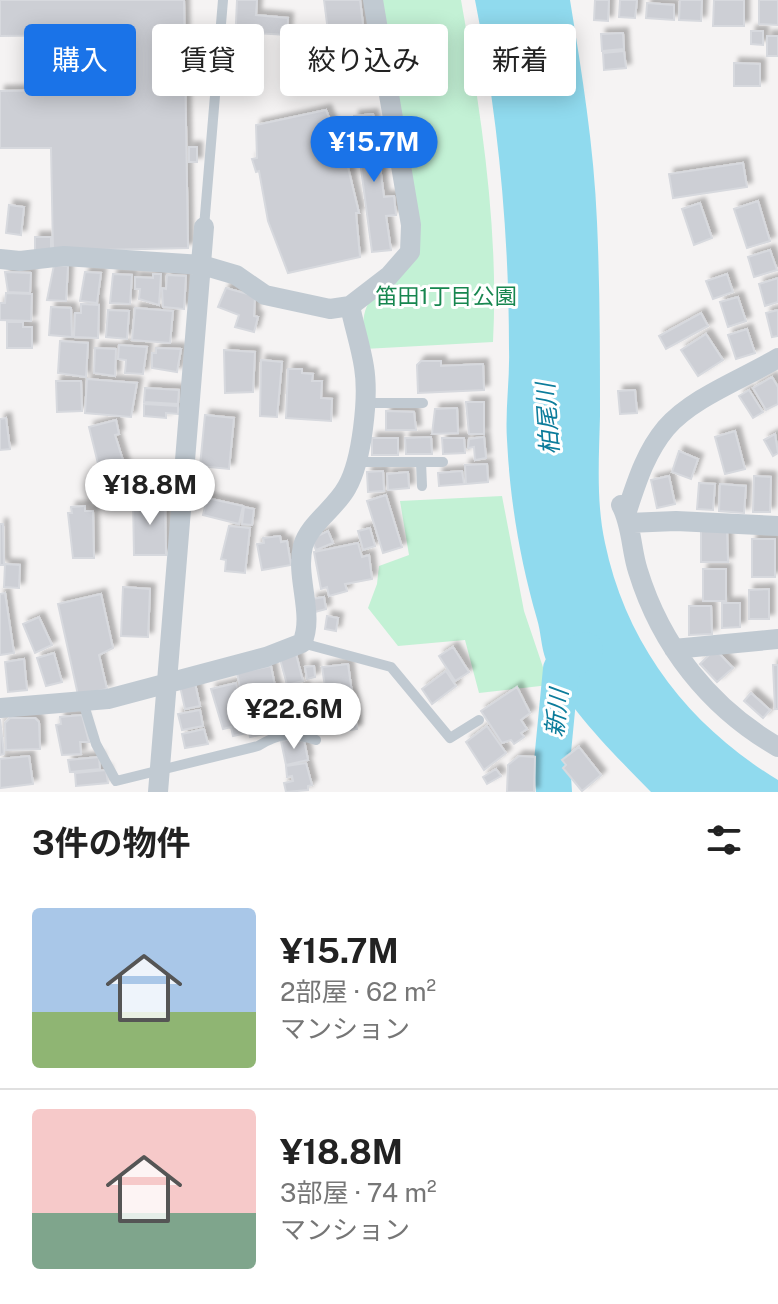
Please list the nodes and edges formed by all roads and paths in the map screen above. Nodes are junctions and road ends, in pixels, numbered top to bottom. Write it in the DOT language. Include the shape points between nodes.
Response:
graph roads {
  1 [pos="223,0"];
  2 [pos="373,0"];
  3 [pos="204,227"];
  4 [pos="0,259"];
  5 [pos="202,265"];
  6 [pos="350,306"];
  7 [pos="778,358"];
  8 [pos="364,403"];
  9 [pos="423,403"];
  10 [pos="358,462"];
  11 [pos="421,462"];
  12 [pos="443,462"];
  13 [pos="422,486"];
  14 [pos="625,514"];
  15 [pos="778,526"];
  16 [pos="778,639"];
  17 [pos="302,643"];
  18 [pos="674,649"];
  19 [pos="168,684"];
  20 [pos="83,702"];
  21 [pos="0,708"];
  22 [pos="479,720"];
  23 [pos="316,740"];
  24 [pos="778,747"];
  25 [pos="160,769"];
  26 [pos="158,792"];
  1 -- 3 [label="lane"];
  2 -- 6 [label="street" via="411,225 410,252"];
  3 -- 5 [label="street"];
  4 -- 5 [label="street" via="64,256"];
  5 -- 6 [label="street" via="236,275 265,295 330,309"];
  5 -- 19 [label="street"];
  6 -- 8 [label="street" via="365,368"];
  7 -- 14 [label="street" via="667,427 650,451"];
  8 -- 9 [label="lane"];
  8 -- 10 [label="street"];
  10 -- 11 [label="lane"];
  10 -- 17 [label="street" via="341,498 307,534 302,547 307,632"];
  11 -- 12 [label="lane"];
  11 -- 13 [label="lane"];
  14 -- 15 [label="street"];
  14 -- 18 [label="street" via="650,608"];
  16 -- 18 [label="street"];
  17 -- 19 [label="street"];
  17 -- 22 [label="lane" via="391,667 450,738"];
  18 -- 24 [label="street" via="728,713"];
  19 -- 20 [label="street"];
  19 -- 25 [label="street"];
  20 -- 21 [label="street"];
  20 -- 25 [label="lane" via="96,744 116,781"];
  23 -- 25 [label="lane" via="296,733 272,737 258,746"];
  25 -- 26 [label="street"];
}
